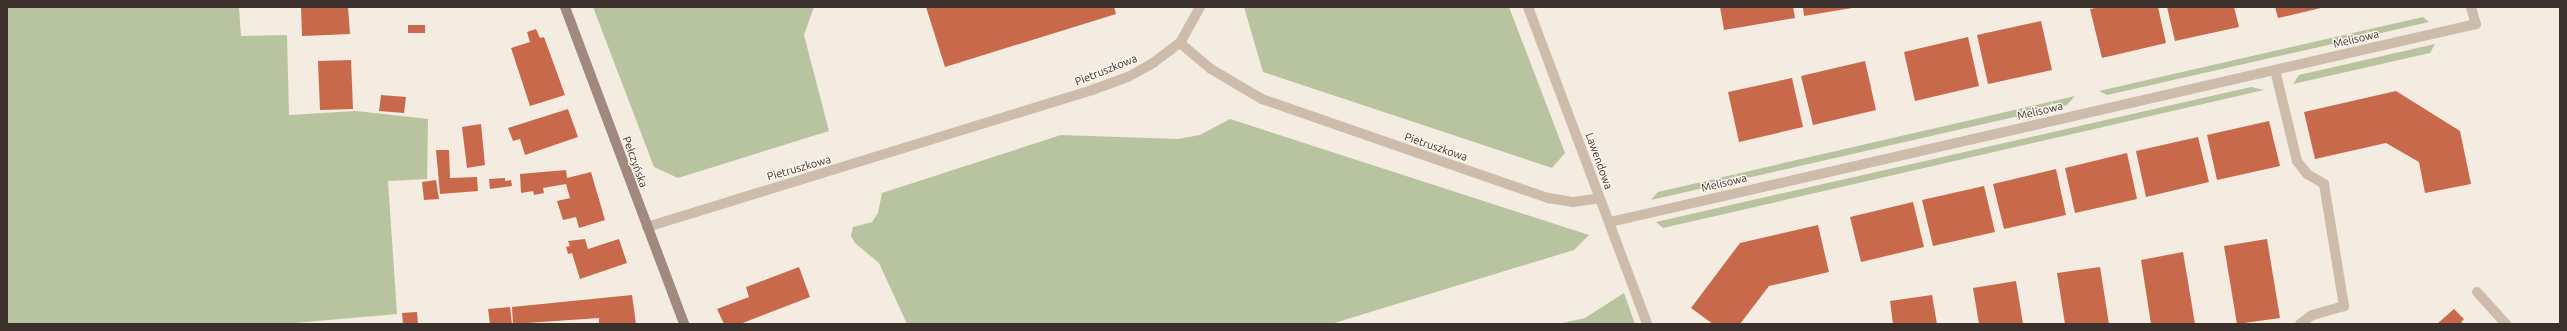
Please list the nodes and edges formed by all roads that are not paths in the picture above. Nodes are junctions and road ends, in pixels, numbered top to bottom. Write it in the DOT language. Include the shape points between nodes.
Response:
graph roads {
  1 [pos="566,7"];
  2 [pos="1200,7"];
  3 [pos="1528,7"];
  4 [pos="2471,7"];
  5 [pos="1180,43"];
  6 [pos="2275,70"];
  7 [pos="1600,198"];
  8 [pos="1610,222"];
  9 [pos="647,227"];
  10 [pos="2477,292"];
  11 [pos="684,324"];
  12 [pos="1648,324"];
  13 [pos="2300,324"];
  14 [pos="2506,324"];
  1 -- 9 [label="main road, Pełczyńska"];
  2 -- 5 [label="street"];
  3 -- 7 [label="street, Lawendowa"];
  4 -- 6 [label="street, Melisowa" via="2476,24"];
  5 -- 7 [label="street, Pietruszkowa" via="1211,69 1262,99 1548,198 1573,202"];
  5 -- 9 [label="street, Pietruszkowa" via="1140,70 1092,90"];
  6 -- 8 [label="street, Melisowa"];
  6 -- 13 [label="street" via="2297,161 2307,174 2324,184 2344,306 2312,315"];
  7 -- 8 [label="street, Lawendowa"];
  8 -- 12 [label="street, Lawendowa"];
  9 -- 11 [label="main road, Pełczyńska"];
  10 -- 14 [label="street"];
}
